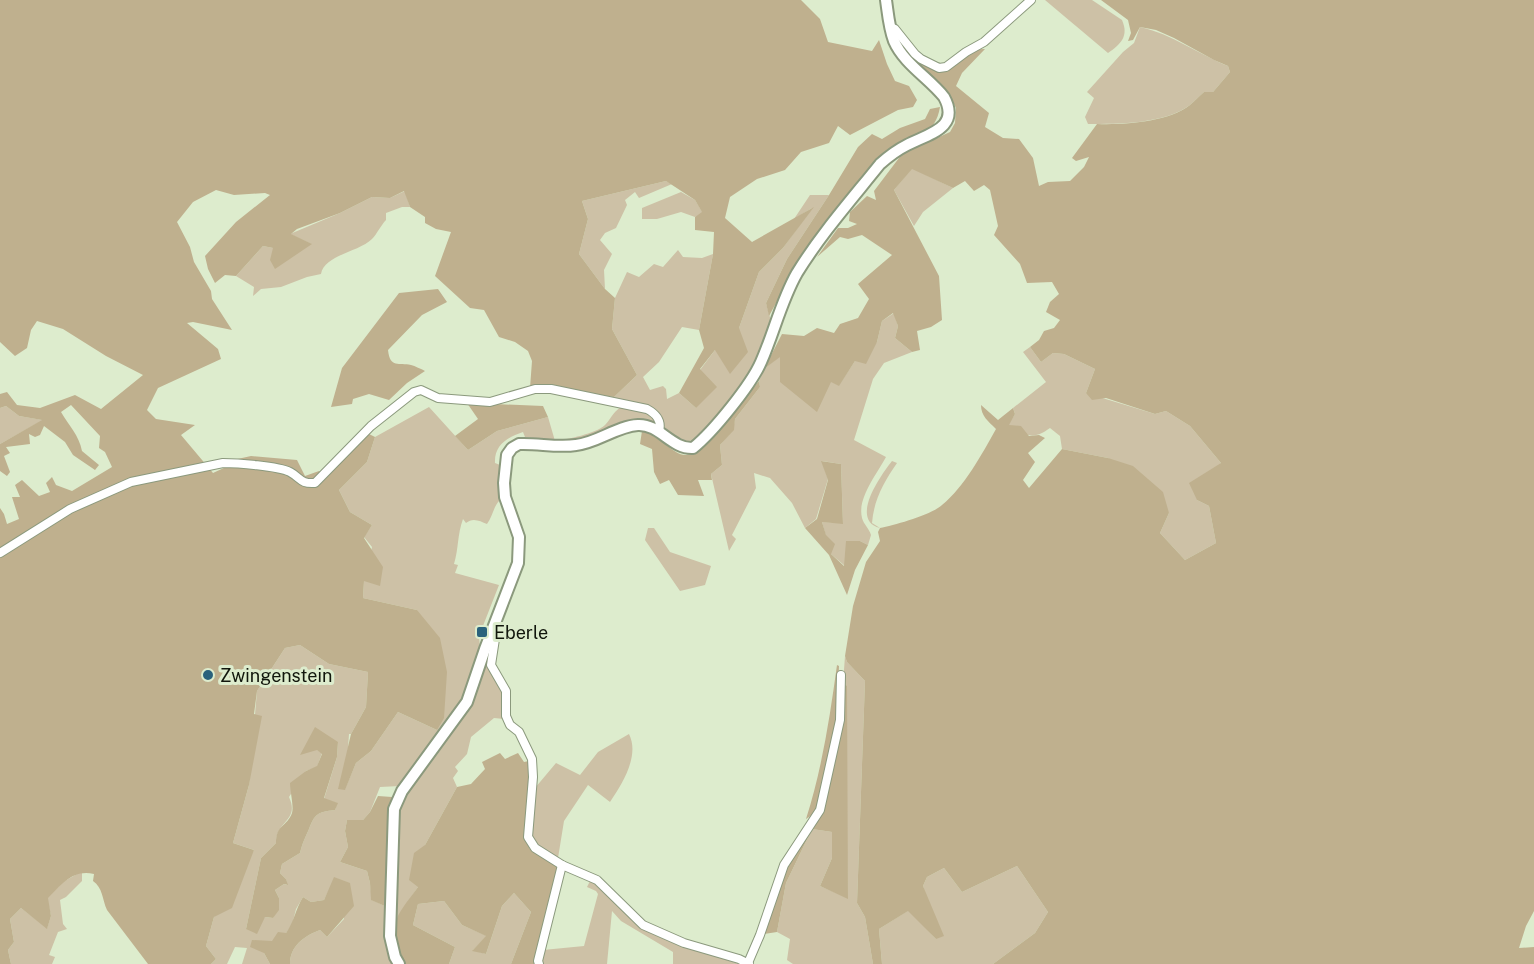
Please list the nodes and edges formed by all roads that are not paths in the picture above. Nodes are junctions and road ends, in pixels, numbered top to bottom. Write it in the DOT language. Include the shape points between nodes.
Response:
graph roads {
  1 [pos="886,0"];
  2 [pos="1032,0"];
  3 [pos="890,27"];
  4 [pos="659,431"];
  5 [pos="0,553"];
  6 [pos="493,627"];
  7 [pos="842,675"];
  8 [pos="562,865"];
  9 [pos="749,963"];
  10 [pos="399,964"];
  11 [pos="539,964"];
  1 -- 3 [label="main road"];
  2 -- 3 [label="street" via="984,42 946,67 939,68 915,54"];
  3 -- 4 [label="main road" via="903,57 948,104 944,125 891,153 813,249 781,306 752,378 705,436 693,448 687,448"];
  4 -- 5 [label="street" via="659,420 647,409 551,389 535,389 490,402 438,398 421,390 371,426 315,483 301,482 289,471 237,462 131,482 70,510"];
  4 -- 6 [label="main road" via="639,425 575,446 519,444 512,448 505,466 505,497 519,537 520,556"];
  6 -- 8 [label="street" via="491,665 506,691 506,716 532,759 528,837 535,848"];
  6 -- 10 [label="main road" via="467,702 402,790 394,809 390,936"];
  7 -- 9 [label="street" via="840,720 820,810 784,865"];
  8 -- 9 [label="street" via="597,880 643,925 684,943"];
  8 -- 11 [label="street"];
}
